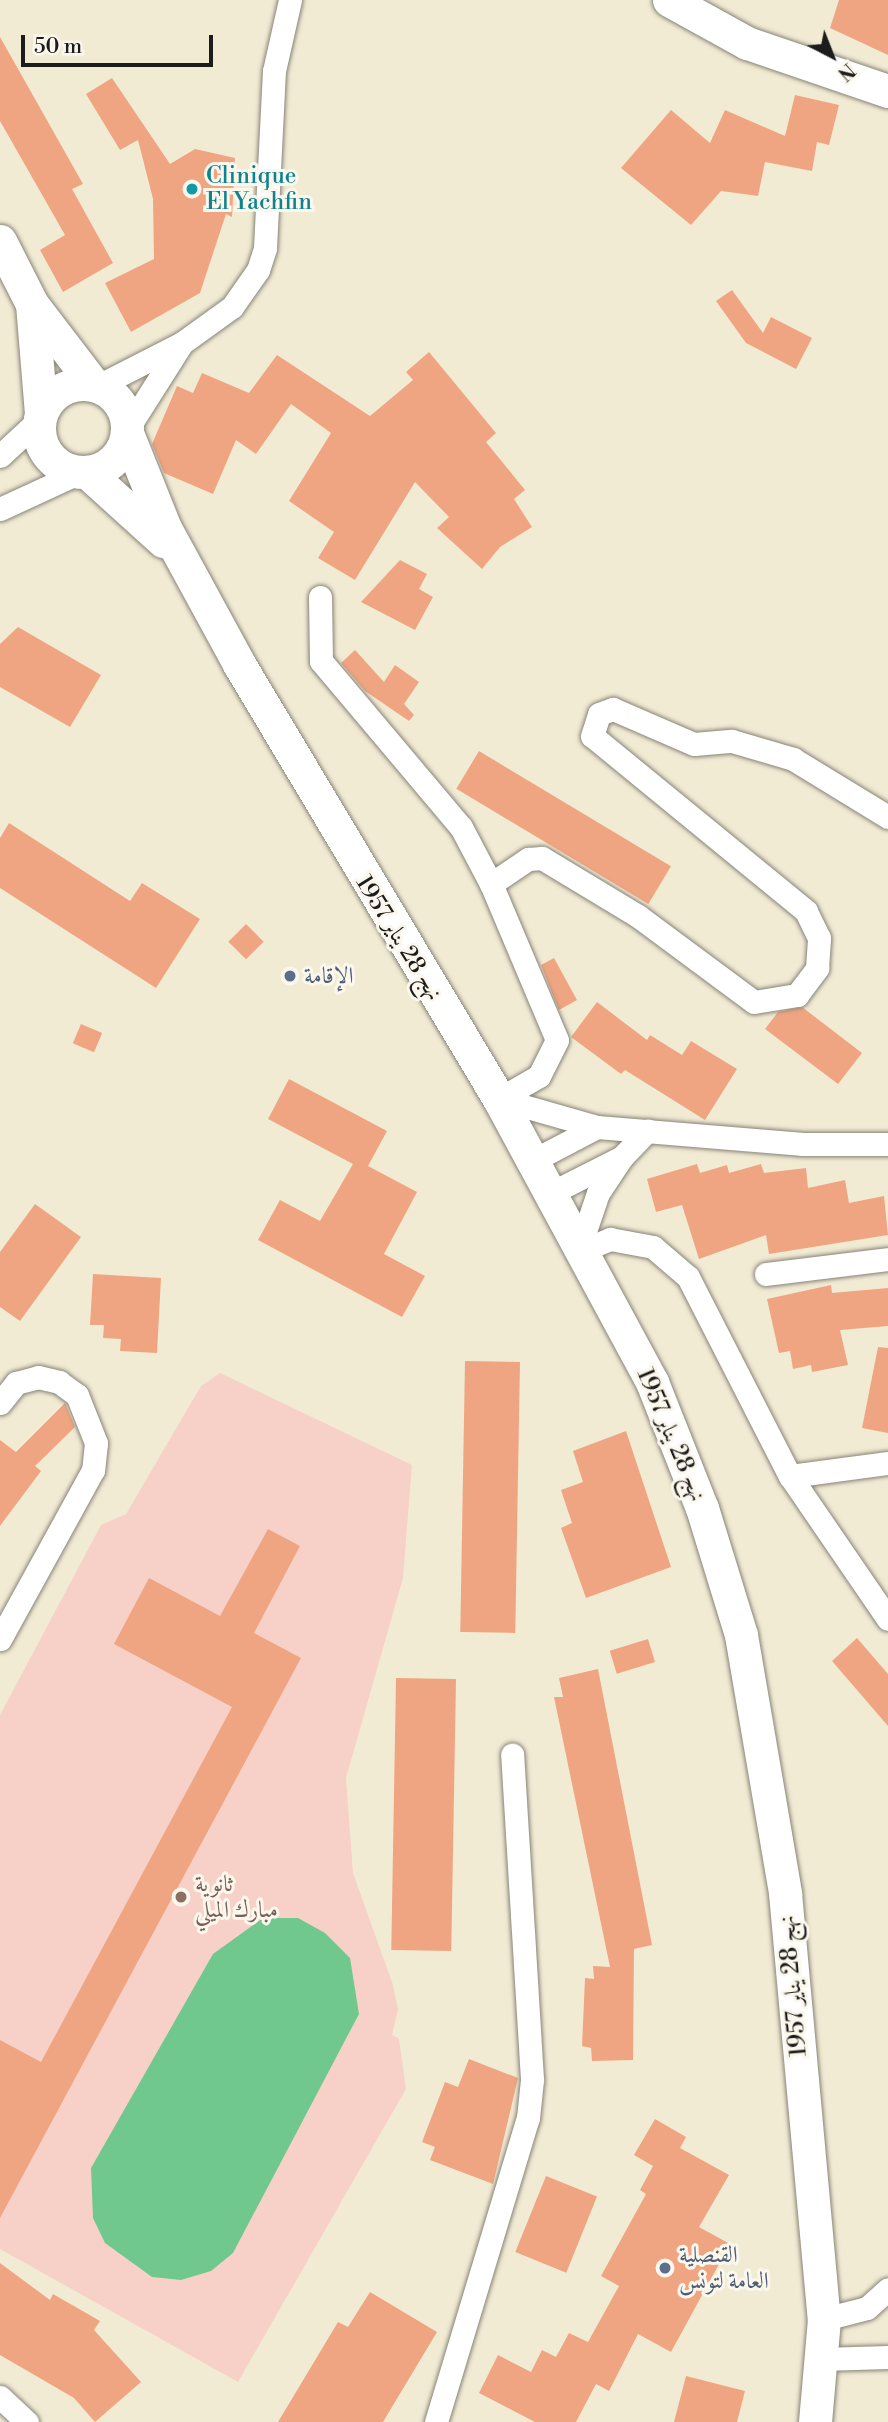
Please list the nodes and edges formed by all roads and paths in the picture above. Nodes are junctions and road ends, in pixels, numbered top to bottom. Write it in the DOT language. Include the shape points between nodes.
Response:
graph roads {
  1 [pos="290,0"];
  2 [pos="669,0"];
  3 [pos="888,91"];
  4 [pos="0,241"];
  5 [pos="32,304"];
  6 [pos="182,343"];
  7 [pos="96,386"];
  8 [pos="41,416"];
  9 [pos="128,431"];
  10 [pos="0,456"];
  11 [pos="84,472"];
  12 [pos="0,509"];
  13 [pos="180,558"];
  14 [pos="320,597"];
  15 [pos="888,817"];
  16 [pos="491,884"];
  17 [pos="499,1099"];
  18 [pos="597,1128"];
  19 [pos="648,1130"];
  20 [pos="888,1144"];
  21 [pos="622,1157"];
  22 [pos="532,1161"];
  23 [pos="549,1194"];
  24 [pos="578,1252"];
  25 [pos="888,1259"];
  26 [pos="766,1274"];
  27 [pos="0,1403"];
  28 [pos="888,1463"];
  29 [pos="790,1476"];
  30 [pos="888,1619"];
  31 [pos="0,1639"];
  32 [pos="512,1755"];
  33 [pos="888,2289"];
  34 [pos="824,2319"];
  35 [pos="888,2357"];
  36 [pos="821,2359"];
  37 [pos="0,2397"];
  38 [pos="21,2419"];
  39 [pos="436,2422"];
  40 [pos="815,2422"];
  1 -- 6 [label="street" via="274,71 265,248 232,307"];
  2 -- 3 [label="street" via="747,43"];
  4 -- 5 [label="street"];
  5 -- 7 [label="street"];
  5 -- 8 [label="street"];
  6 -- 7 [label="street"];
  6 -- 9 [label="street"];
  7 -- 8 [label="street" via="62,389"];
  7 -- 9 [label="street" via="120,402"];
  8 -- 10 [label="street"];
  8 -- 11 [label="street" via="48,455"];
  9 -- 11 [label="street" via="114,460"];
  9 -- 13 [label="street, نهج 28 يناير 1957"];
  11 -- 12 [label="street"];
  11 -- 13 [label="street, نهج 28 يناير 1957"];
  13 -- 17 [label="street, نهج 28 يناير 1957" via="301,775"];
  14 -- 16 [label="street" via="321,661 461,827"];
  15 -- 16 [label="street" via="793,759 732,741 694,744 613,709 596,717 592,736 806,911 818,938 817,968 797,995 776,1003 754,1002 638,916 542,858 528,859"];
  16 -- 17 [label="street" via="557,1030 547,1069"];
  17 -- 18 [label="street"];
  17 -- 22 [label="street, نهج 28 يناير 1957"];
  18 -- 19 [label="street"];
  18 -- 22 [label="street"];
  19 -- 20 [label="street" via="803,1144"];
  19 -- 21 [label="street"];
  21 -- 23 [label="street"];
  21 -- 24 [label="street" via="598,1193"];
  22 -- 23 [label="street, نهج 28 يناير 1957"];
  23 -- 24 [label="street, نهج 28 يناير 1957"];
  24 -- 29 [label="street" via="610,1239 653,1247 688,1277"];
  24 -- 34 [label="street, نهج 28 يناير 1957" via="652,1382 702,1508 741,1635 785,1893"];
  25 -- 26 [label="street"];
  27 -- 31 [label="street" via="16,1383 38,1377 59,1382 77,1395 96,1443 93,1470"];
  28 -- 29 [label="street"];
  29 -- 30 [label="street"];
  32 -- 39 [label="street" via="531,2092"];
  33 -- 34 [label="street" via="867,2308"];
  34 -- 36 [label="street, نهج 28 يناير 1957"];
  35 -- 36 [label="street"];
  36 -- 40 [label="street, نهج 28 يناير 1957"];
  37 -- 38 [label="street"];
}
